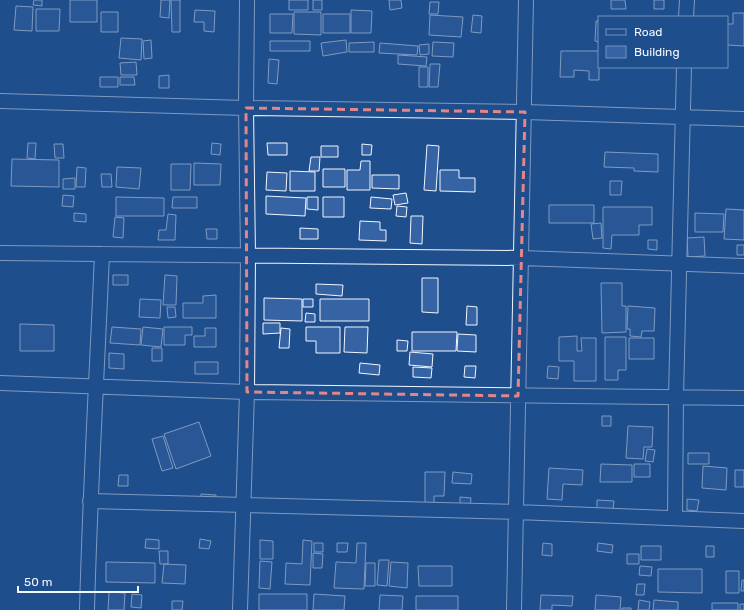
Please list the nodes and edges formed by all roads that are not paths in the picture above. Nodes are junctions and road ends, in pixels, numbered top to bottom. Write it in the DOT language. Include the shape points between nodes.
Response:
graph roads {
  1 [pos="247,0"];
  2 [pos="526,0"];
  3 [pos="687,0"];
  4 [pos="686,16"];
  5 [pos="684,68"];
  6 [pos="0,100"];
  7 [pos="246,108"];
  8 [pos="525,112"];
  9 [pos="682,118"];
  10 [pos="744,119"];
  11 [pos="0,253"];
  12 [pos="102,254"];
  13 [pos="248,255"];
  14 [pos="522,258"];
  15 [pos="679,265"];
  16 [pos="744,266"];
  17 [pos="0,383"];
  18 [pos="96,386"];
  19 [pos="247,392"];
  20 [pos="518,396"];
  21 [pos="676,397"];
  22 [pos="744,398"];
  23 [pos="90,501"];
  24 [pos="244,505"];
  25 [pos="516,512"];
  26 [pos="675,518"];
  27 [pos="744,521"];
  28 [pos="87,610"];
  29 [pos="240,610"];
  30 [pos="514,610"];
  1 -- 7 [label="street"];
  2 -- 8 [label="street"];
  3 -- 4 [label="street"];
  5 -- 9 [label="street"];
  6 -- 7 [label="street"];
  7 -- 8 [label="street"];
  7 -- 13 [label="street"];
  8 -- 9 [label="street"];
  8 -- 14 [label="street"];
  9 -- 10 [label="street"];
  9 -- 15 [label="street"];
  11 -- 12 [label="street"];
  12 -- 13 [label="street"];
  12 -- 18 [label="street"];
  13 -- 14 [label="street"];
  13 -- 19 [label="street"];
  14 -- 15 [label="street"];
  14 -- 20 [label="street"];
  15 -- 16 [label="street"];
  15 -- 21 [label="street"];
  17 -- 18 [label="street"];
  18 -- 19 [label="street"];
  18 -- 23 [label="street"];
  19 -- 20 [label="street"];
  19 -- 24 [label="street"];
  20 -- 21 [label="street"];
  20 -- 25 [label="street"];
  21 -- 22 [label="street"];
  21 -- 26 [label="street"];
  23 -- 24 [label="street"];
  23 -- 28 [label="street"];
  24 -- 25 [label="street"];
  24 -- 29 [label="street"];
  25 -- 26 [label="street"];
  25 -- 30 [label="street"];
  26 -- 27 [label="street"];
}
